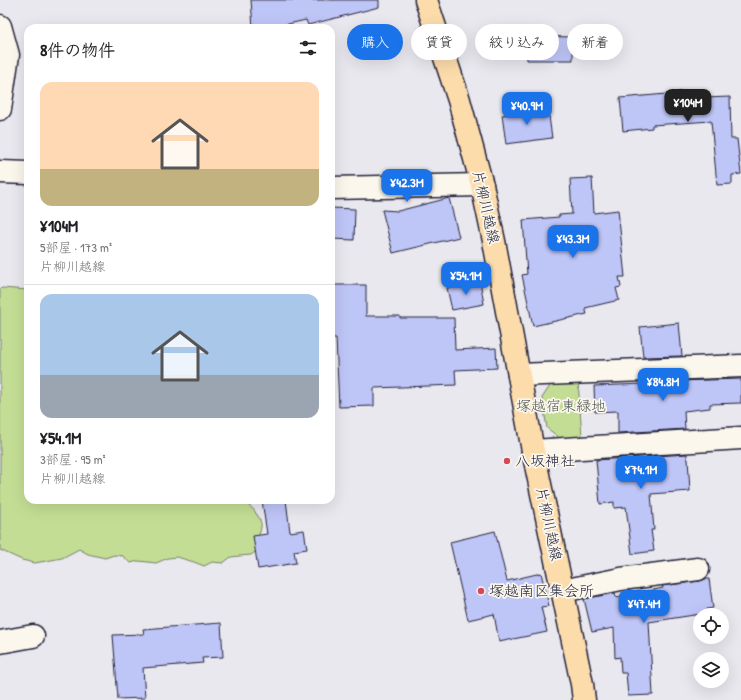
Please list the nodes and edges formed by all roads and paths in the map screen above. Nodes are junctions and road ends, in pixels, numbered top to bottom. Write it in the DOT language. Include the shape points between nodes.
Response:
graph roads {
  1 [pos="426,0"];
  2 [pos="0,26"];
  3 [pos="0,109"];
  4 [pos="0,172"];
  5 [pos="24,174"];
  6 [pos="482,185"];
  7 [pos="335,188"];
  8 [pos="741,366"];
  9 [pos="519,375"];
  10 [pos="741,438"];
  11 [pos="533,451"];
  12 [pos="698,569"];
  13 [pos="562,591"];
  14 [pos="33,636"];
  15 [pos="0,642"];
  16 [pos="584,700"];
  1 -- 6 [label="main road, 片柳川越線" via="459,100"];
  2 -- 3 [label="street" via="8,55"];
  4 -- 5 [label="street"];
  6 -- 7 [label="street"];
  6 -- 9 [label="main road, 片柳川越線"];
  8 -- 9 [label="street"];
  9 -- 11 [label="main road, 片柳川越線"];
  10 -- 11 [label="street"];
  11 -- 13 [label="main road, 片柳川越線"];
  12 -- 13 [label="street" via="621,579"];
  13 -- 16 [label="main road, 片柳川越線"];
  14 -- 15 [label="street"];
}
